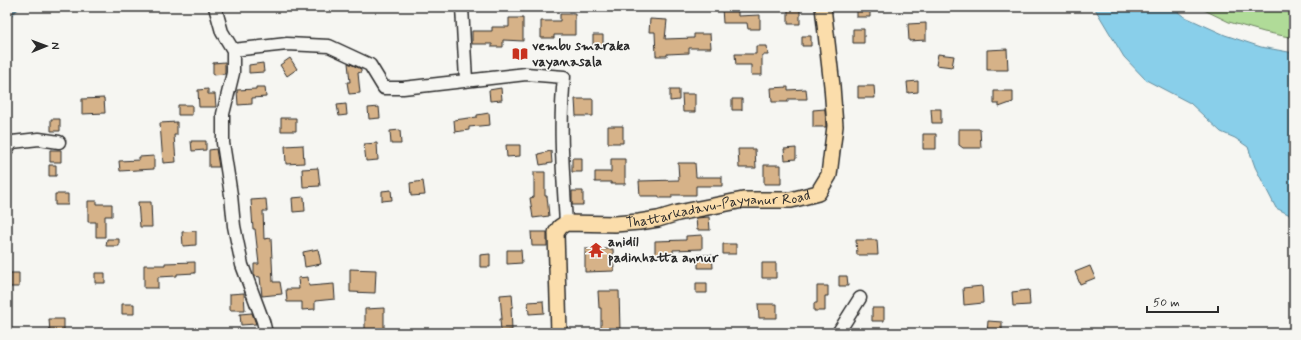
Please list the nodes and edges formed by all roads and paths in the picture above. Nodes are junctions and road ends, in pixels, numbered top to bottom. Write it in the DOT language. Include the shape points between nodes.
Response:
graph roads {
  1 [pos="215,7"];
  2 [pos="462,7"];
  3 [pos="822,7"];
  4 [pos="233,50"];
  5 [pos="466,80"];
  6 [pos="59,142"];
  7 [pos="7,149"];
  8 [pos="566,223"];
  9 [pos="860,298"];
  10 [pos="266,333"];
  11 [pos="558,333"];
  12 [pos="838,333"];
  1 -- 4 [label="street" via="222,32"];
  2 -- 5 [label="street"];
  3 -- 8 [label="main road, Thattarkadavu-Payyanur Road" via="835,126 829,176 818,193 791,200 743,200 639,222"];
  4 -- 5 [label="street" via="287,44 329,46 370,65 384,88"];
  4 -- 10 [label="street" via="233,73 223,114 223,143 242,265"];
  5 -- 8 [label="street" via="526,74 564,77 561,102"];
  6 -- 7 [label="street" via="39,139 12,142"];
  8 -- 11 [label="main road" via="556,233"];
  9 -- 12 [label="street"];
}
